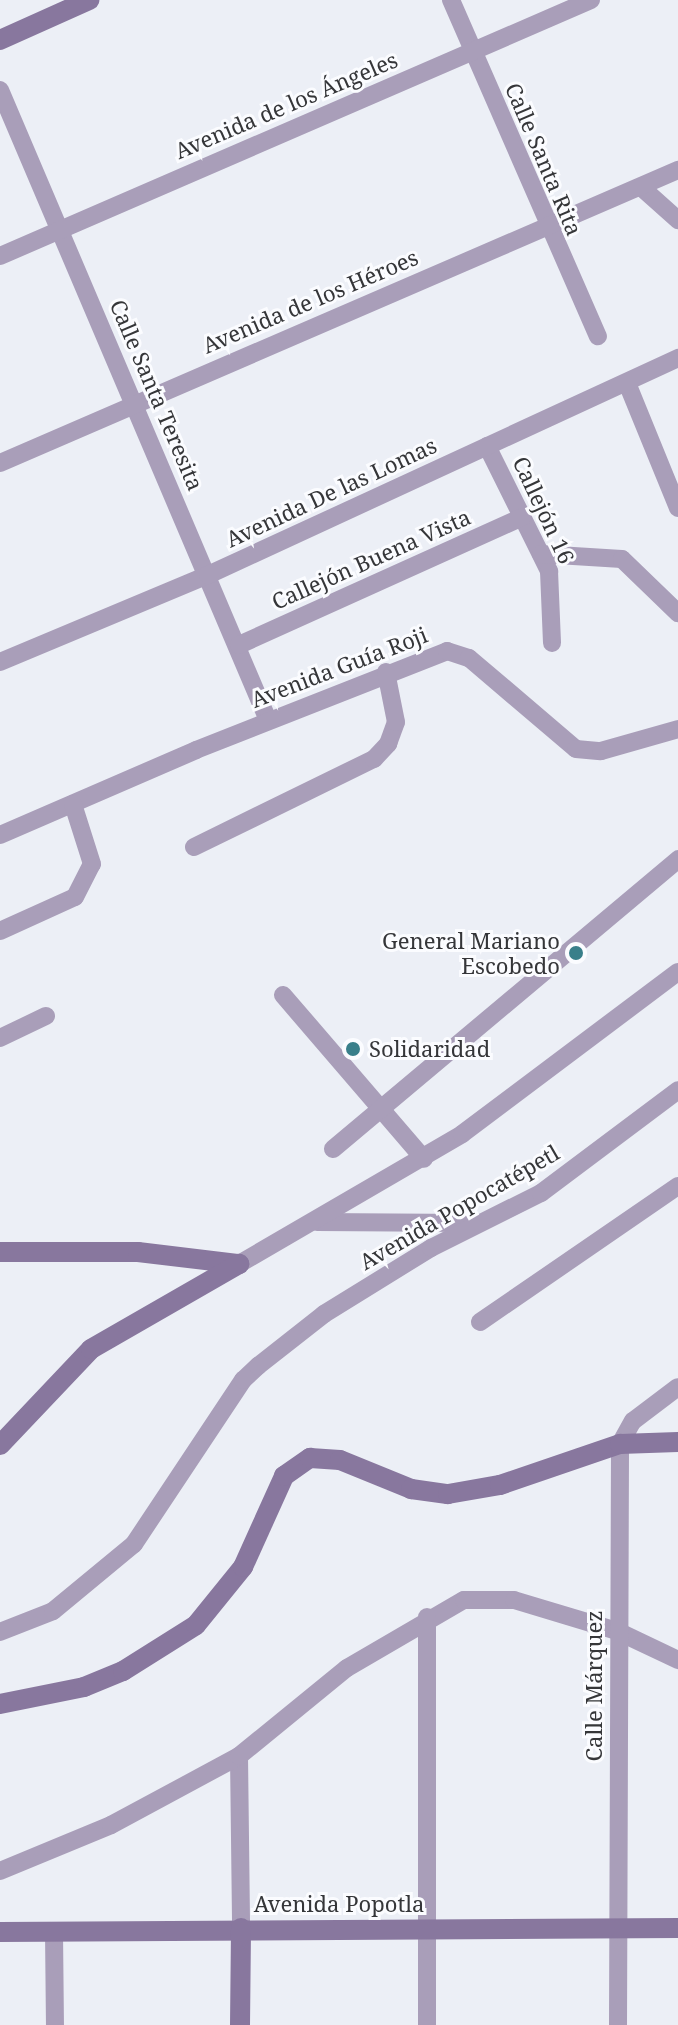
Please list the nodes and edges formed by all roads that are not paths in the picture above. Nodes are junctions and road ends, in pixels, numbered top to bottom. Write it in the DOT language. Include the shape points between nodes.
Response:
graph roads {
  1 [pos="89,0"];
  2 [pos="451,0"];
  3 [pos="591,0"];
  4 [pos="0,40"];
  5 [pos="473,51"];
  6 [pos="0,90"];
  7 [pos="678,170"];
  8 [pos="641,187"];
  9 [pos="678,220"];
  10 [pos="545,225"];
  11 [pos="61,229"];
  12 [pos="0,256"];
  13 [pos="598,336"];
  14 [pos="678,358"];
  15 [pos="627,383"];
  16 [pos="133,404"];
  17 [pos="487,446"];
  18 [pos="0,463"];
  19 [pos="678,508"];
  20 [pos="522,517"];
  21 [pos="541,554"];
  22 [pos="208,575"];
  23 [pos="678,613"];
  24 [pos="552,643"];
  25 [pos="239,645"];
  26 [pos="0,662"];
  27 [pos="386,672"];
  28 [pos="268,720"];
  29 [pos="678,729"];
  30 [pos="73,804"];
  31 [pos="0,835"];
  32 [pos="194,847"];
  33 [pos="678,859"];
  34 [pos="0,931"];
  35 [pos="678,972"];
  36 [pos="283,995"];
  37 [pos="46,1016"];
  38 [pos="0,1038"];
  39 [pos="678,1090"];
  40 [pos="380,1110"];
  41 [pos="333,1149"];
  42 [pos="424,1159"];
  43 [pos="678,1186"];
  44 [pos="314,1222"];
  45 [pos="471,1223"];
  46 [pos="0,1252"];
  47 [pos="239,1264"];
  48 [pos="480,1322"];
  49 [pos="678,1387"];
  50 [pos="678,1442"];
  51 [pos="620,1444"];
  52 [pos="0,1445"];
  53 [pos="427,1617"];
  54 [pos="617,1631"];
  55 [pos="0,1632"];
  56 [pos="678,1660"];
  57 [pos="0,1704"];
  58 [pos="239,1756"];
  59 [pos="0,1871"];
  60 [pos="620,1927"];
  61 [pos="241,1928"];
  62 [pos="678,1928"];
  63 [pos="426,1929"];
  64 [pos="0,1932"];
  65 [pos="54,1932"];
  66 [pos="55,2025"];
  67 [pos="240,2025"];
  68 [pos="427,2025"];
  69 [pos="618,2025"];
  1 -- 4 [label="street"];
  2 -- 5 [label="street, Calle Santa Rita"];
  3 -- 5 [label="street, Avenida de los Ángeles"];
  5 -- 10 [label="street, Calle Santa Rita"];
  5 -- 11 [label="street, Avenida de los Ángeles"];
  6 -- 11 [label="street, Calle Santa Teresita"];
  7 -- 8 [label="street, Avenida de los Héroes"];
  8 -- 9 [label="street"];
  8 -- 10 [label="street, Avenida de los Héroes"];
  10 -- 13 [label="street, Calle Santa Rita"];
  10 -- 16 [label="street, Avenida de los Héroes"];
  11 -- 12 [label="street, Avenida de los Ángeles"];
  11 -- 16 [label="street, Calle Santa Teresita"];
  14 -- 15 [label="street, Avenida De las Lomas"];
  15 -- 17 [label="street, Avenida De las Lomas"];
  15 -- 19 [label="street"];
  16 -- 18 [label="street, Avenida de los Héroes"];
  16 -- 22 [label="street, Calle Santa Teresita"];
  17 -- 20 [label="street, Callejón 16"];
  17 -- 22 [label="street, Avenida De las Lomas"];
  20 -- 21 [label="street, Callejón 16"];
  20 -- 25 [label="street, Callejón Buena Vista"];
  21 -- 23 [label="street" via="622,559"];
  21 -- 24 [label="street, Callejón 16" via="552,582"];
  22 -- 25 [label="street, Calle Santa Teresita"];
  22 -- 26 [label="street, Avenida De las Lomas"];
  25 -- 28 [label="street, Calle Santa Teresita"];
  27 -- 28 [label="street, Avenida Guía Roji"];
  27 -- 29 [label="street, Avenida Guía Roji" via="456,651 555,736 589,752"];
  27 -- 32 [label="street" via="396,722 388,744 374,759"];
  28 -- 30 [label="street, Avenida Guía Roji"];
  30 -- 31 [label="street, Avenida Guía Roji"];
  30 -- 34 [label="street" via="92,864 75,897"];
  33 -- 40 [label="street"];
  35 -- 42 [label="street"];
  36 -- 40 [label="street"];
  37 -- 38 [label="street"];
  39 -- 45 [label="street, Avenida Popocatépetl" via="541,1193"];
  40 -- 41 [label="street"];
  40 -- 42 [label="street"];
  42 -- 44 [label="street"];
  43 -- 48 [label="street"];
  44 -- 45 [label="street"];
  44 -- 47 [label="street"];
  45 -- 55 [label="street, Avenida Popocatépetl" via="324,1314 258,1366 243,1380 134,1544 53,1611"];
  46 -- 47 [label="street" via="138,1252"];
  47 -- 52 [label="street" via="91,1349"];
  49 -- 51 [label="street" via="633,1421"];
  50 -- 51 [label="street"];
  51 -- 54 [label="street, Calle Márquez"];
  51 -- 57 [label="street" via="460,1493 411,1489 340,1460 322,1457 297,1464 276,1489 232,1586 196,1625 123,1671 28,1702"];
  53 -- 54 [label="street" via="471,1598 500,1598"];
  53 -- 58 [label="street" via="347,1668"];
  53 -- 63 [label="street"];
  54 -- 56 [label="street"];
  54 -- 60 [label="street, Calle Márquez"];
  58 -- 59 [label="street" via="111,1825"];
  58 -- 61 [label="street"];
  60 -- 62 [label="street, Avenida Popotla"];
  60 -- 63 [label="street, Avenida Popotla"];
  60 -- 69 [label="street, Calle Márquez"];
  61 -- 63 [label="street, Avenida Popotla"];
  61 -- 65 [label="street, Avenida Popotla"];
  61 -- 67 [label="street"];
  63 -- 68 [label="street"];
  64 -- 65 [label="street, Avenida Popotla"];
  65 -- 66 [label="street"];
}
